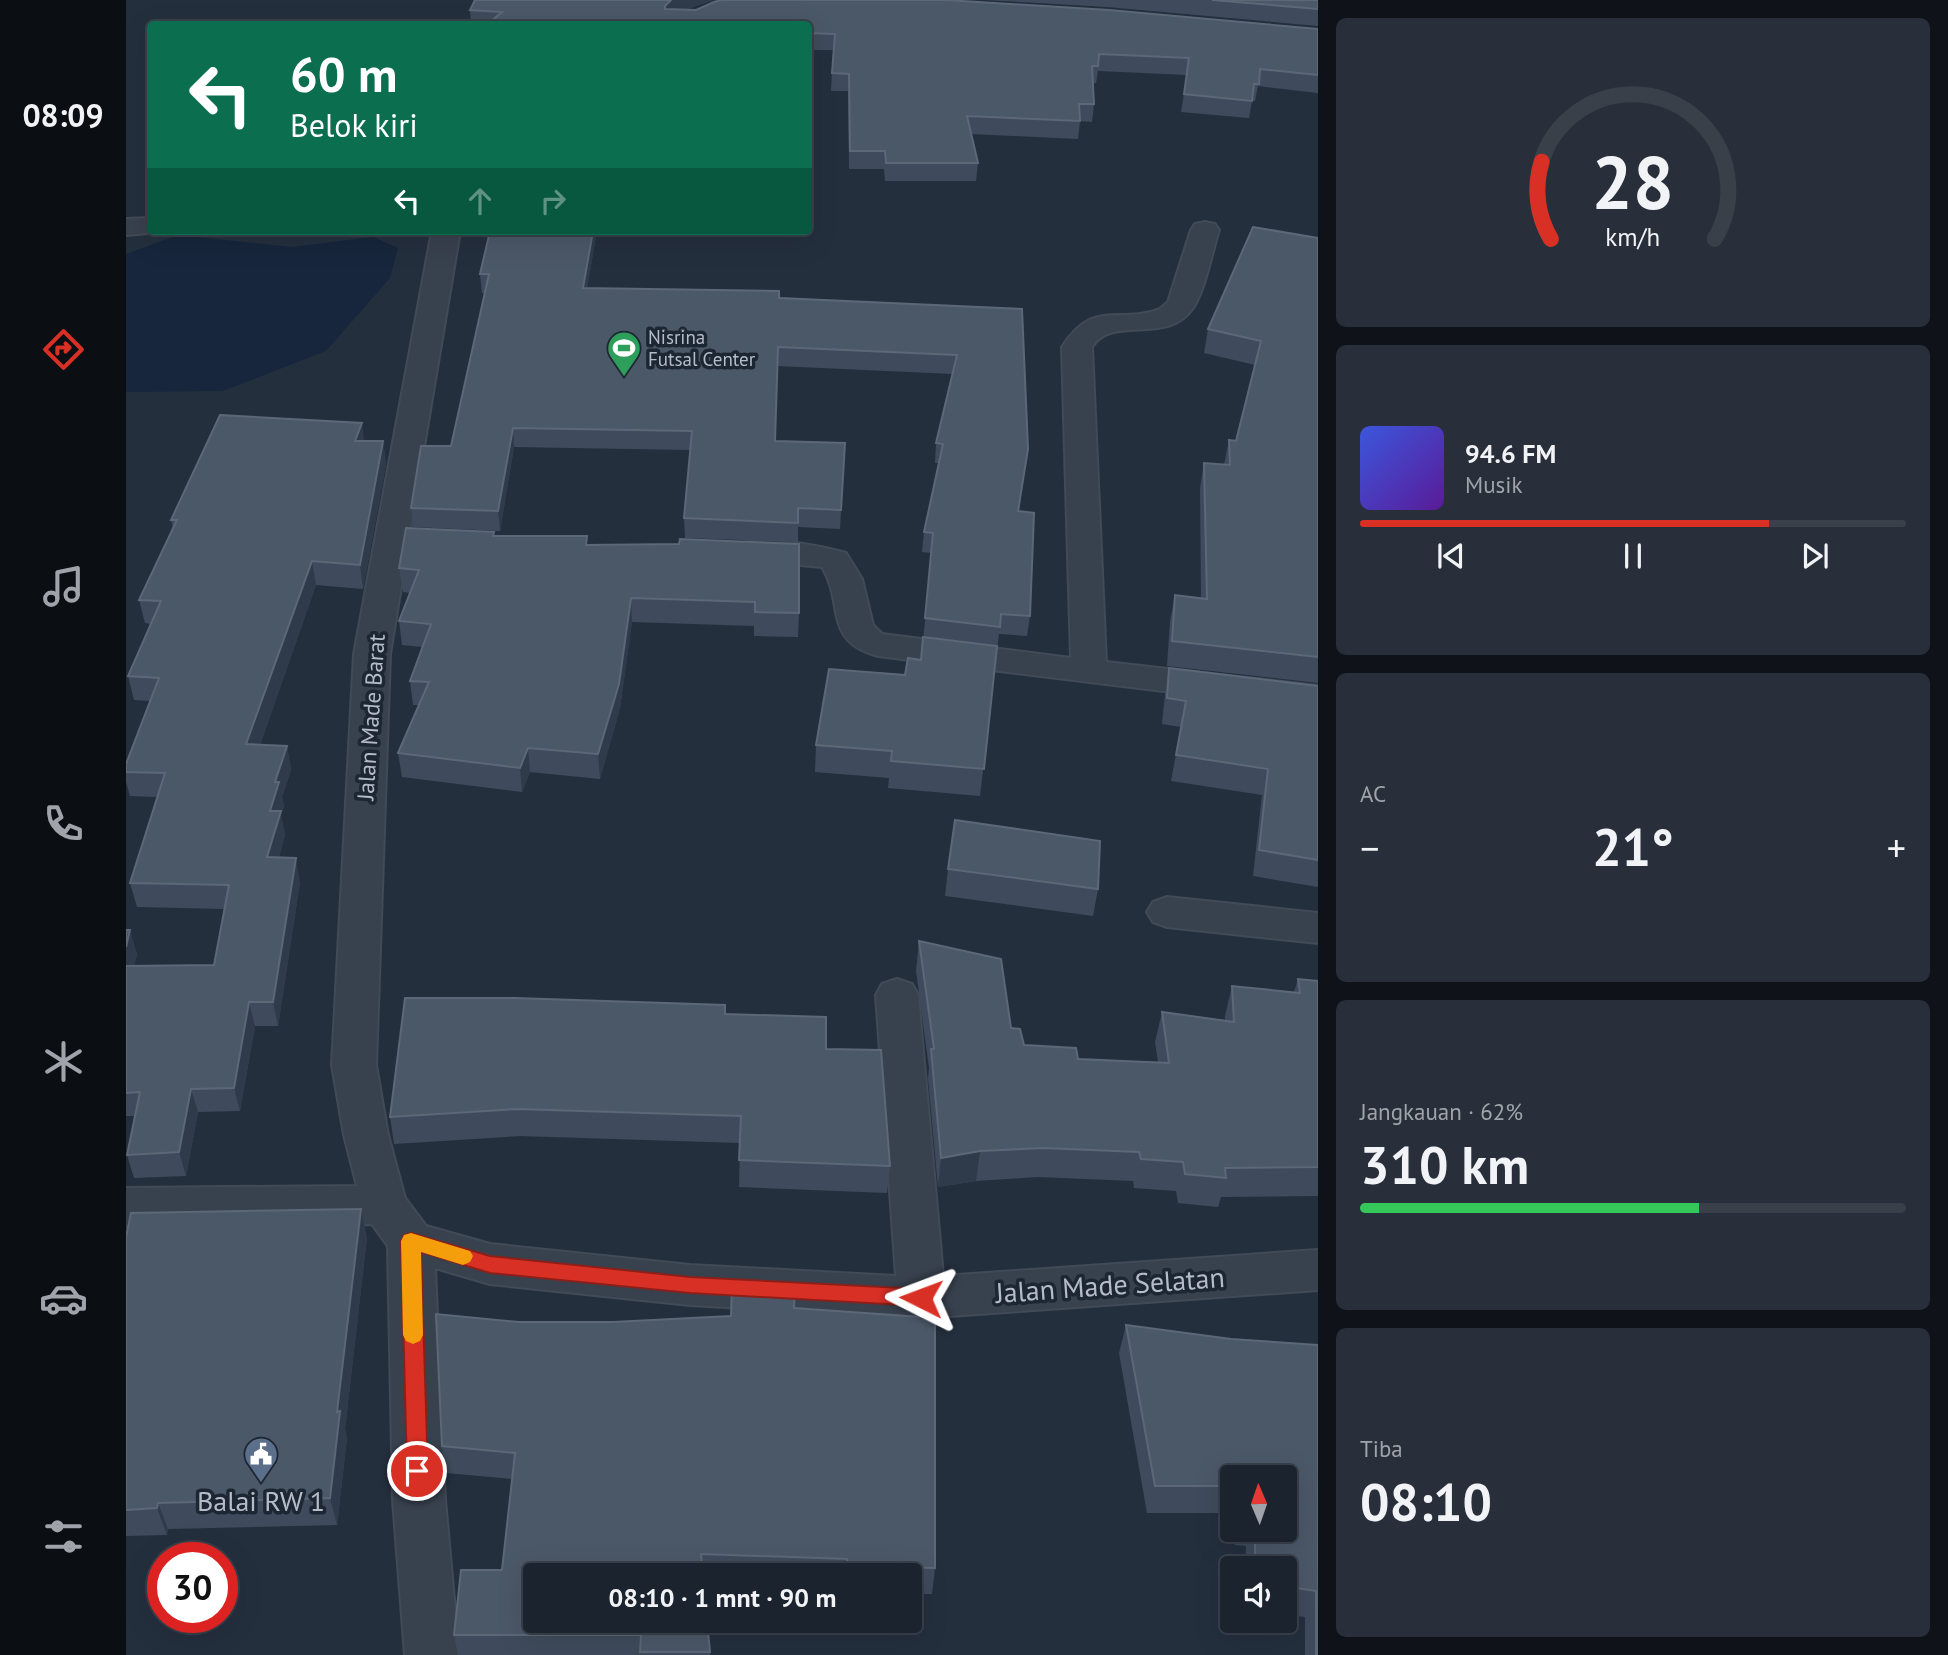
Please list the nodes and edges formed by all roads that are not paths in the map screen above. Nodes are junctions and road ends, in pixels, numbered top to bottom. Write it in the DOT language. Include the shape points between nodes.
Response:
graph roads {
  1 [pos="147,226"];
  2 [pos="126,227"];
  3 [pos="1205,230"];
  4 [pos="445,235"];
  5 [pos="394,539"];
  6 [pos="489,543"];
  7 [pos="719,551"];
  8 [pos="1088,671"];
  9 [pos="1318,698"];
  10 [pos="1167,912"];
  11 [pos="1318,928"];
  12 [pos="897,995"];
  13 [pos="126,1207"];
  14 [pos="398,1223"];
  15 [pos="1318,1270"];
  16 [pos="921,1298"];
  17 [pos="432,1655"];
  1 -- 2 [label="street"];
  3 -- 8 [label="street" via="1177,312 1156,320 1095,327 1083,334 1077,347"];
  4 -- 5 [label="street, Jalan Made Barat"];
  5 -- 6 [label="street"];
  5 -- 14 [label="street, Jalan Made Barat" via="372,654 354,1065 366,1135"];
  7 -- 8 [label="street" via="834,560 844,574 855,622 869,642"];
  8 -- 9 [label="street"];
  10 -- 11 [label="street"];
  12 -- 16 [label="street"];
  13 -- 14 [label="street, Jalan Made Selatan"];
  14 -- 16 [label="street, Jalan Made Selatan" via="490,1264 690,1285"];
  14 -- 17 [label="street, Jalan Made Barat"];
  15 -- 16 [label="street, Jalan Made Selatan"];
}
